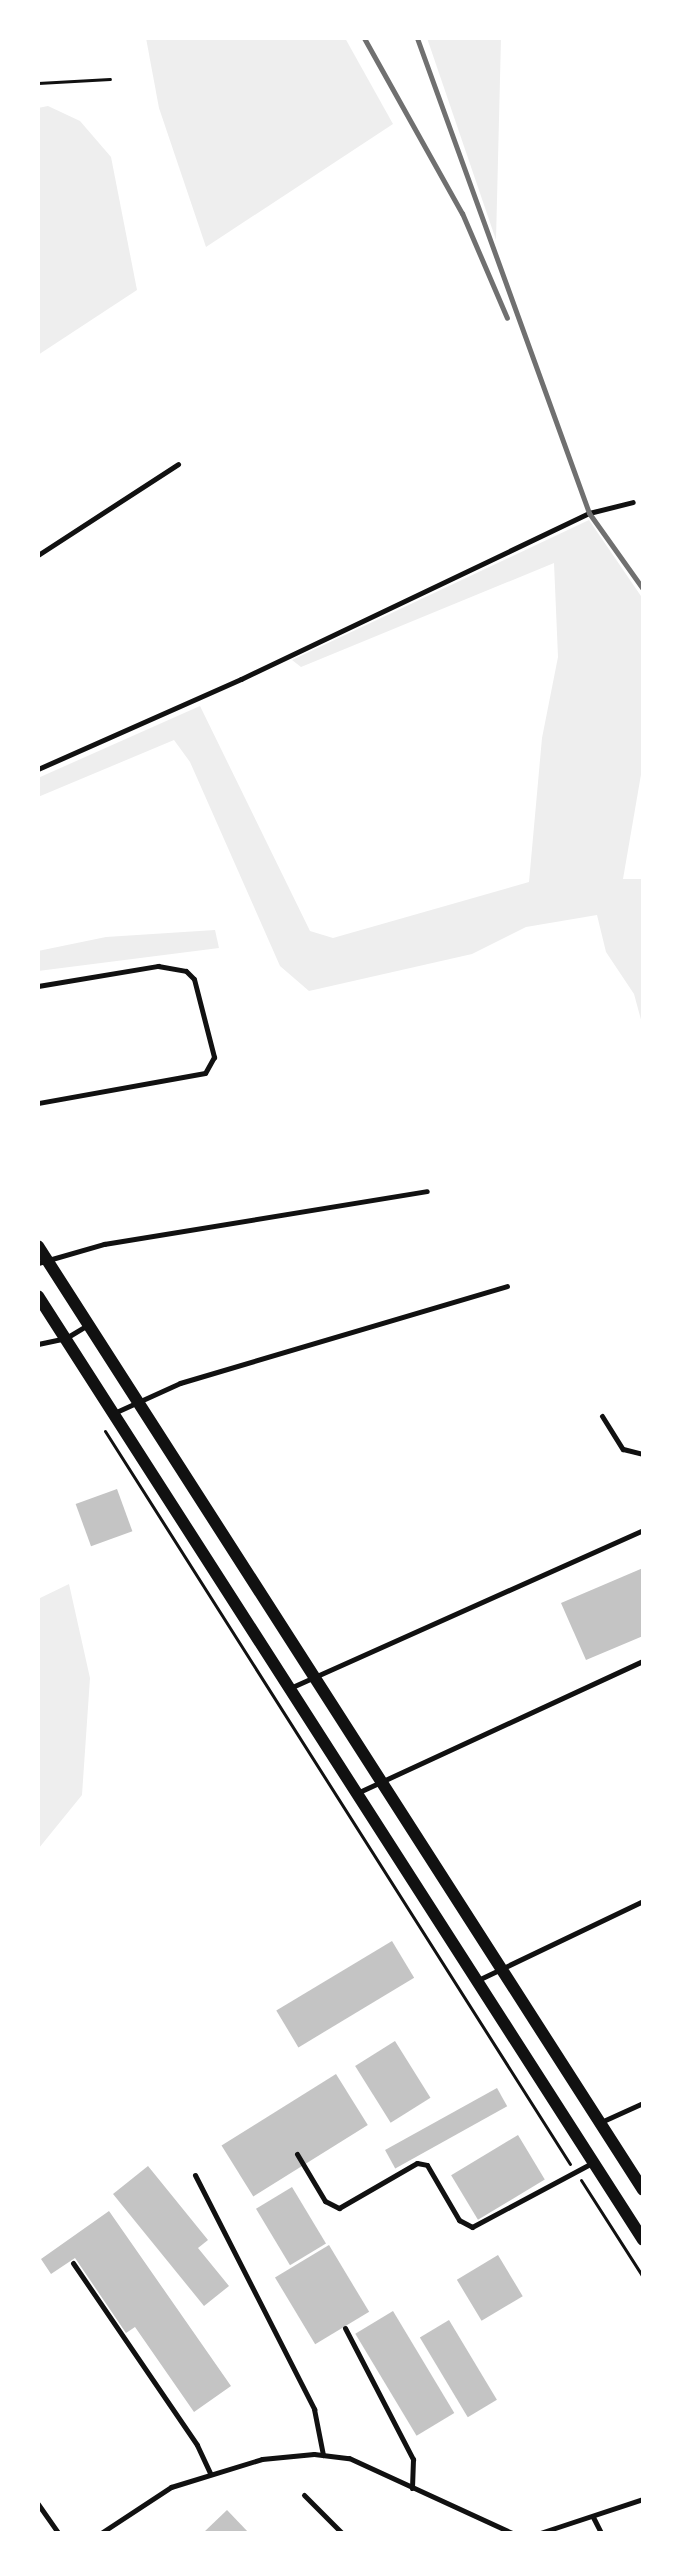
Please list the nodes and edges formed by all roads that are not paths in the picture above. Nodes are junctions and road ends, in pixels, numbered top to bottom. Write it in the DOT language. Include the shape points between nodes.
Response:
graph roads {
  1 [pos="178,464"];
  2 [pos="633,502"];
  3 [pos="38,555"];
  4 [pos="38,769"];
  5 [pos="38,986"];
  6 [pos="38,1103"];
  7 [pos="427,1191"];
  8 [pos="38,1246"];
  9 [pos="42,1261"];
  10 [pos="507,1286"];
  11 [pos="38,1296"];
  12 [pos="86,1326"];
  13 [pos="66,1338"];
  14 [pos="38,1344"];
  15 [pos="136,1399"];
  16 [pos="114,1413"];
  17 [pos="602,1416"];
  18 [pos="643,1454"];
  19 [pos="643,1530"];
  20 [pos="643,1661"];
  21 [pos="315,1678"];
  22 [pos="290,1689"];
  23 [pos="381,1781"];
  24 [pos="357,1793"];
  25 [pos="643,1901"];
  26 [pos="501,1967"];
  27 [pos="477,1980"];
  28 [pos="575,2083"];
  29 [pos="552,2096"];
  30 [pos="643,2103"];
  31 [pos="600,2122"];
  32 [pos="297,2154"];
  33 [pos="622,2156"];
  34 [pos="593,2162"];
  35 [pos="195,2175"];
  36 [pos="643,2190"];
  37 [pos="643,2240"];
  38 [pos="73,2263"];
  39 [pos="345,2328"];
  40 [pos="323,2455"];
  41 [pos="210,2473"];
  42 [pos="412,2488"];
  43 [pos="304,2495"];
  44 [pos="643,2499"];
  45 [pos="38,2504"];
  46 [pos="593,2517"];
  47 [pos="58,2533"];
  48 [pos="101,2533"];
  49 [pos="342,2533"];
  50 [pos="512,2533"];
  51 [pos="540,2533"];
  52 [pos="601,2533"];
  1 -- 3 [label="lane"];
  2 -- 4 [label="lane" via="589,513"];
  5 -- 6 [label="lane" via="158,966 186,971 194,979 214,1057 205,1073"];
  7 -- 9 [label="lane" via="104,1244"];
  8 -- 9 [label="main road"];
  9 -- 12 [label="main road"];
  10 -- 15 [label="lane"];
  11 -- 13 [label="main road"];
  12 -- 13 [label="lane"];
  12 -- 15 [label="main road"];
  13 -- 14 [label="lane"];
  13 -- 16 [label="main road"];
  15 -- 16 [label="lane"];
  15 -- 21 [label="main road"];
  16 -- 22 [label="main road"];
  17 -- 18 [label="lane" via="623,1449"];
  19 -- 21 [label="lane"];
  20 -- 23 [label="lane"];
  21 -- 22 [label="lane"];
  21 -- 23 [label="main road"];
  22 -- 24 [label="main road"];
  23 -- 24 [label="lane"];
  23 -- 26 [label="main road"];
  24 -- 27 [label="main road"];
  25 -- 26 [label="lane"];
  26 -- 27 [label="lane"];
  26 -- 28 [label="main road"];
  27 -- 29 [label="main road"];
  28 -- 29 [label="main road"];
  28 -- 31 [label="main road"];
  29 -- 34 [label="main road"];
  30 -- 31 [label="lane"];
  31 -- 33 [label="main road"];
  32 -- 34 [label="lane" via="325,2201 339,2208 417,2163 427,2165 459,2220 472,2227"];
  33 -- 34 [label="main road"];
  33 -- 36 [label="main road"];
  34 -- 37 [label="main road"];
  35 -- 40 [label="lane" via="314,2409"];
  38 -- 41 [label="lane" via="197,2445"];
  39 -- 42 [label="lane" via="413,2459"];
  40 -- 41 [label="lane" via="262,2459"];
  40 -- 42 [label="lane" via="349,2458"];
  41 -- 48 [label="lane" via="149,2499"];
  42 -- 50 [label="lane"];
  43 -- 49 [label="lane"];
  44 -- 46 [label="lane"];
  45 -- 47 [label="lane"];
  46 -- 51 [label="lane"];
  46 -- 52 [label="lane"];
}
